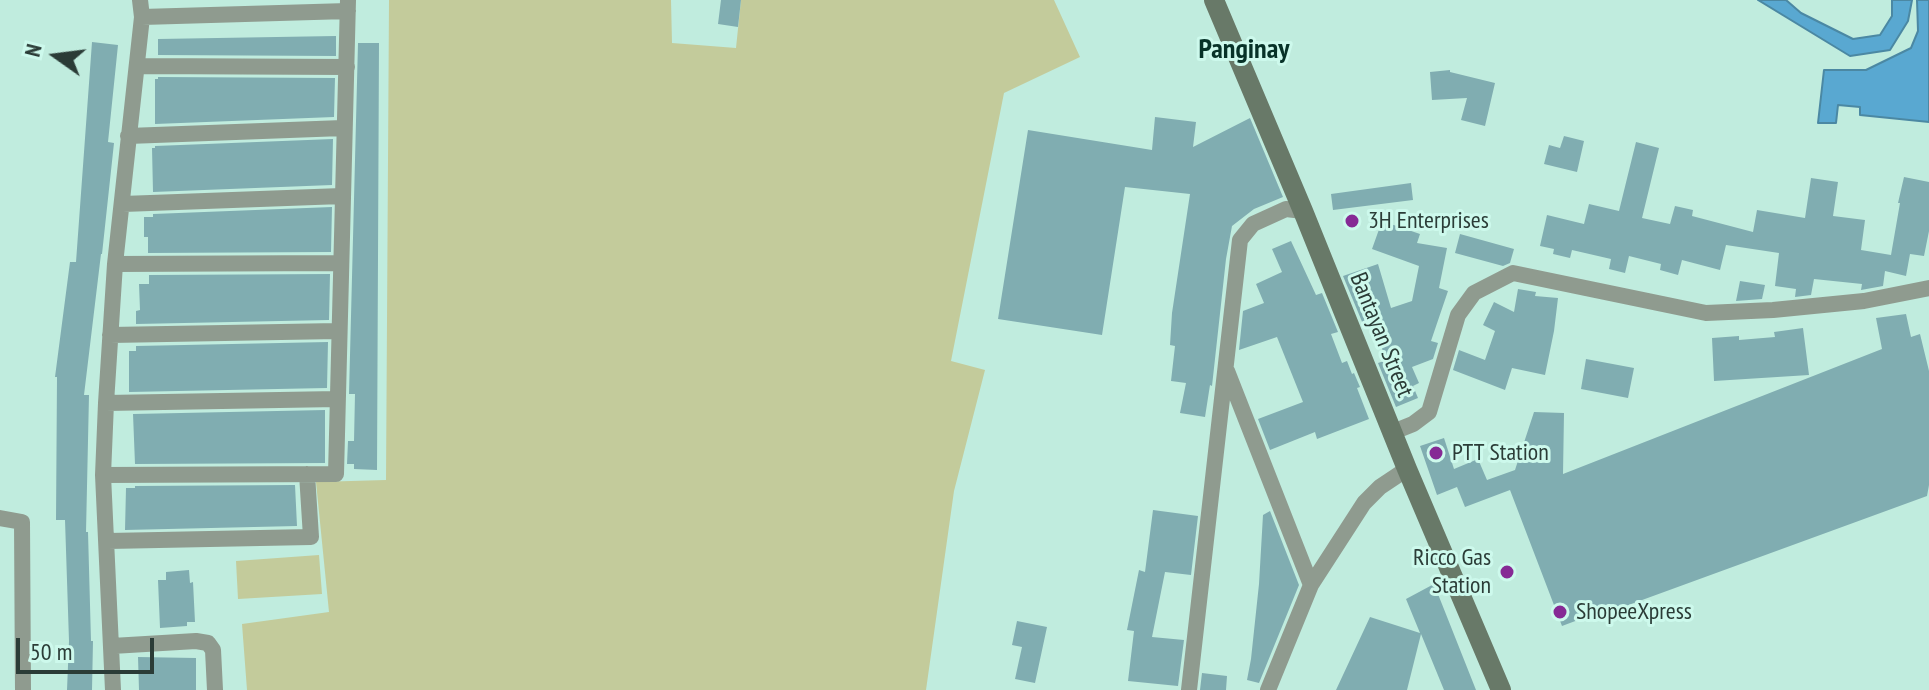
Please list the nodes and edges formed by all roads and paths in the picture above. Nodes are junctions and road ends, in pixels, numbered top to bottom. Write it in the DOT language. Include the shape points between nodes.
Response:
graph roads {
  1 [pos="1214,0"];
  2 [pos="348,5"];
  3 [pos="282,6"];
  4 [pos="214,7"];
  5 [pos="141,8"];
  6 [pos="138,66"];
  7 [pos="347,67"];
  8 [pos="343,128"];
  9 [pos="128,136"];
  10 [pos="342,196"];
  11 [pos="123,204"];
  12 [pos="1303,211"];
  13 [pos="340,263"];
  14 [pos="115,264"];
  15 [pos="1929,288"];
  16 [pos="338,331"];
  17 [pos="110,335"];
  18 [pos="1225,366"];
  19 [pos="337,399"];
  20 [pos="106,403"];
  21 [pos="1393,432"];
  22 [pos="1407,469"];
  23 [pos="307,474"];
  24 [pos="103,475"];
  25 [pos="0,518"];
  26 [pos="108,541"];
  27 [pos="1311,585"];
  28 [pos="112,646"];
  29 [pos="23,690"];
  30 [pos="113,690"];
  31 [pos="215,690"];
  32 [pos="1189,690"];
  33 [pos="1268,690"];
  34 [pos="1501,690"];
  1 -- 12 [label="main road, Bantayan Street"];
  2 -- 3 [label="street"];
  2 -- 7 [label="street"];
  3 -- 4 [label="street"];
  4 -- 5 [label="street"];
  5 -- 6 [label="street"];
  6 -- 7 [label="street"];
  6 -- 9 [label="street"];
  7 -- 8 [label="street"];
  8 -- 9 [label="street"];
  8 -- 10 [label="street"];
  9 -- 11 [label="street"];
  10 -- 11 [label="street"];
  10 -- 13 [label="street"];
  11 -- 14 [label="street"];
  12 -- 18 [label="street" via="1286,209 1253,224 1240,240"];
  12 -- 21 [label="main road, Bantayan Street"];
  13 -- 14 [label="street"];
  13 -- 16 [label="street"];
  14 -- 17 [label="street"];
  15 -- 21 [label="street" via="1864,301 1706,313 1513,273 1474,293 1458,315 1429,412"];
  16 -- 17 [label="street"];
  16 -- 19 [label="street"];
  17 -- 20 [label="street"];
  18 -- 27 [label="street"];
  18 -- 32 [label="street"];
  19 -- 20 [label="street"];
  19 -- 23 [label="street" via="336,474"];
  20 -- 24 [label="street"];
  21 -- 22 [label="main road, Bantayan Street"];
  22 -- 27 [label="street" via="1364,503"];
  22 -- 34 [label="main road, Bantayan Street"];
  23 -- 24 [label="street"];
  23 -- 26 [label="street" via="311,537"];
  24 -- 26 [label="street"];
  25 -- 29 [label="street" via="22,522"];
  26 -- 28 [label="street"];
  27 -- 33 [label="street"];
  28 -- 30 [label="street"];
  28 -- 31 [label="street" via="208,643"];
}
